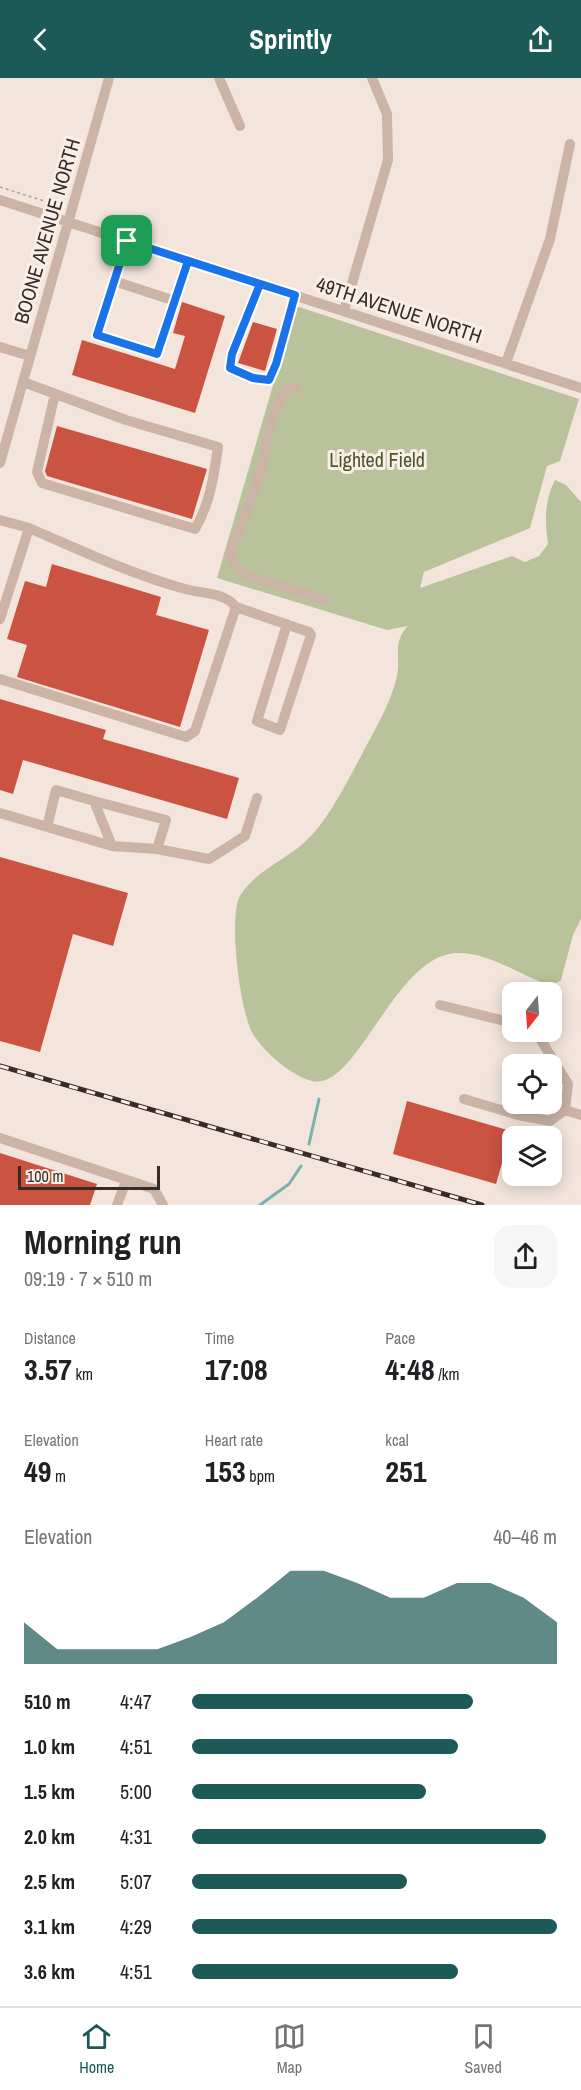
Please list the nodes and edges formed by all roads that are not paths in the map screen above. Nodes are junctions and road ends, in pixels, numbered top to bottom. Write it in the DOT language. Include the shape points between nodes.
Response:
graph roads {
  1 [pos="110,78"];
  2 [pos="219,78"];
  3 [pos="372,78"];
  4 [pos="240,126"];
  5 [pos="570,144"];
  6 [pos="0,200"];
  7 [pos="69,222"];
  8 [pos="127,241"];
  9 [pos="188,261"];
  10 [pos="114,281"];
  11 [pos="260,284"];
  12 [pos="295,295"];
  13 [pos="175,301"];
  14 [pos="344,311"];
  15 [pos="0,346"];
  16 [pos="30,356"];
  17 [pos="506,363"];
  18 [pos="23,382"];
  19 [pos="296,388"];
  20 [pos="581,388"];
  21 [pos="55,394"];
  22 [pos="0,463"];
  23 [pos="0,520"];
  24 [pos="29,528"];
  25 [pos="326,600"];
  26 [pos="236,607"];
  27 [pos="0,619"];
  28 [pos="287,624"];
  29 [pos="0,679"];
  30 [pos="257,798"];
  31 [pos="94,801"];
  32 [pos="0,813"];
  33 [pos="47,827"];
  34 [pos="112,846"];
  35 [pos="157,849"];
  36 [pos="440,1005"];
  37 [pos="502,1020"];
  38 [pos="542,1042"];
  39 [pos="464,1099"];
  40 [pos="565,1110"];
  41 [pos="581,1115"];
  42 [pos="0,1138"];
  43 [pos="126,1180"];
  44 [pos="117,1205"];
  45 [pos="163,1205"];
  1 -- 7 [label="street, BOONE AVENUE NORTH"];
  2 -- 4 [label="street"];
  3 -- 14 [label="street" via="387,114 388,160"];
  5 -- 17 [label="street" via="549,239"];
  6 -- 7 [label="street, 49TH AVENUE NORTH"];
  7 -- 8 [label="street, 49TH AVENUE NORTH"];
  7 -- 16 [label="street, BOONE AVENUE NORTH"];
  8 -- 9 [label="street, 49TH AVENUE NORTH"];
  8 -- 10 [label="street"];
  9 -- 11 [label="street, 49TH AVENUE NORTH"];
  9 -- 13 [label="street"];
  10 -- 13 [label="street"];
  10 -- 13 [label="street" via="97,335 157,354"];
  11 -- 12 [label="street, 49TH AVENUE NORTH"];
  11 -- 12 [label="street" via="230,368 253,378 269,380"];
  12 -- 14 [label="street, 49TH AVENUE NORTH"];
  14 -- 17 [label="street, 49TH AVENUE NORTH"];
  15 -- 16 [label="street"];
  16 -- 18 [label="street, BOONE AVENUE NORTH"];
  17 -- 20 [label="street, 49TH AVENUE NORTH"];
  18 -- 21 [label="street"];
  18 -- 22 [label="street, BOONE AVENUE NORTH"];
  19 -- 25 [label="street" via="288,388 280,397 259,478 230,555 245,575"];
  21 -- 21 [label="street" via="38,472 42,483 195,528 214,478 218,447"];
  23 -- 24 [label="street"];
  24 -- 26 [label="street" via="123,568 229,599"];
  24 -- 27 [label="street"];
  26 -- 28 [label="street"];
  26 -- 29 [label="street" via="195,731 186,737"];
  28 -- 28 [label="street" via="311,635 280,730 257,721"];
  30 -- 35 [label="street" via="245,836 209,859"];
  31 -- 33 [label="street" via="56,790"];
  31 -- 34 [label="street"];
  31 -- 35 [label="street" via="166,820"];
  32 -- 33 [label="street"];
  33 -- 34 [label="street"];
  34 -- 35 [label="street"];
  36 -- 37 [label="street"];
  38 -- 40 [label="street" via="568,1084"];
  39 -- 40 [label="street" via="550,1121"];
  40 -- 41 [label="street"];
  42 -- 43 [label="street"];
  43 -- 44 [label="street"];
  43 -- 45 [label="street" via="154,1189"];
}
